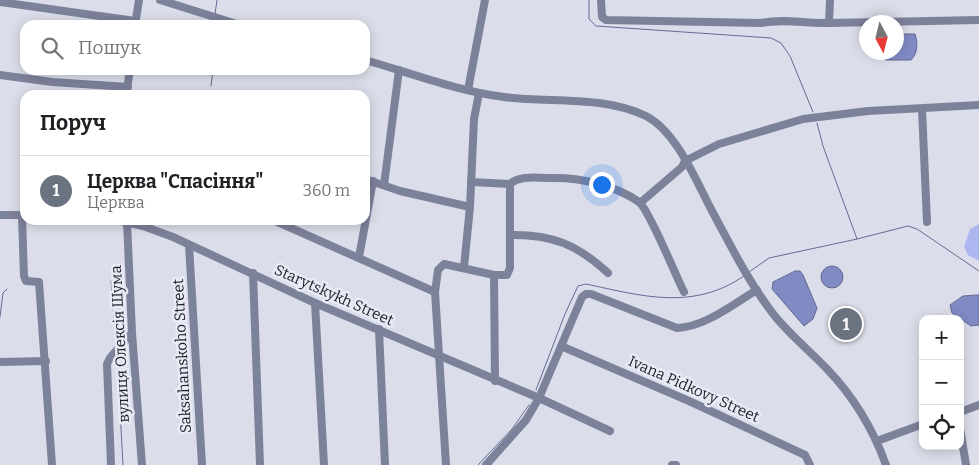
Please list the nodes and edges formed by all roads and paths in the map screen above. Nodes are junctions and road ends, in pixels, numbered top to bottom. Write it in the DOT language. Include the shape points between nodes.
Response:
graph roads {
  1 [pos="139,0"];
  2 [pos="160,0"];
  3 [pos="485,0"];
  4 [pos="602,0"];
  5 [pos="830,0"];
  6 [pos="0,2"];
  7 [pos="185,4"];
  8 [pos="116,20"];
  9 [pos="136,20"];
  10 [pos="222,20"];
  11 [pos="979,20"];
  12 [pos="829,22"];
  13 [pos="370,61"];
  14 [pos="399,70"];
  15 [pos="0,75"];
  16 [pos="129,75"];
  17 [pos="119,90"];
  18 [pos="127,90"];
  19 [pos="468,90"];
  20 [pos="479,93"];
  21 [pos="979,105"];
  22 [pos="922,109"];
  23 [pos="685,161"];
  24 [pos="370,180"];
  25 [pos="471,182"];
  26 [pos="510,184"];
  27 [pos="384,185"];
  28 [pos="640,203"];
  29 [pos="470,207"];
  30 [pos="0,215"];
  31 [pos="20,215"];
  32 [pos="927,222"];
  33 [pos="24,225"];
  34 [pos="128,225"];
  35 [pos="138,225"];
  36 [pos="285,225"];
  37 [pos="363,225"];
  38 [pos="510,235"];
  39 [pos="189,245"];
  40 [pos="359,257"];
  41 [pos="464,267"];
  42 [pos="253,274"];
  43 [pos="608,274"];
  44 [pos="494,275"];
  45 [pos="757,290"];
  46 [pos="435,292"];
  47 [pos="684,292"];
  48 [pos="315,303"];
  49 [pos="379,330"];
  50 [pos="132,333"];
  51 [pos="561,346"];
  52 [pos="440,358"];
  53 [pos="46,361"];
  54 [pos="0,362"];
  55 [pos="495,381"];
  56 [pos="539,398"];
  57 [pos="979,406"];
  58 [pos="964,411"];
  59 [pos="919,425"];
  60 [pos="610,431"];
  61 [pos="877,441"];
  62 [pos="964,450"];
  63 [pos="52,465"];
  64 [pos="111,465"];
  65 [pos="142,465"];
  66 [pos="202,465"];
  67 [pos="260,465"];
  68 [pos="324,465"];
  69 [pos="385,465"];
  70 [pos="446,465"];
  71 [pos="486,465"];
  72 [pos="672,465"];
  73 [pos="676,465"];
  74 [pos="810,465"];
  75 [pos="886,465"];
  76 [pos="966,465"];
  1 -- 9 [label="street"];
  2 -- 7 [label="street"];
  3 -- 19 [label="street"];
  4 -- 12 [label="street" via="602,18 606,20"];
  5 -- 12 [label="street"];
  6 -- 8 [label="street"];
  7 -- 10 [label="street"];
  11 -- 12 [label="street"];
  13 -- 14 [label="street"];
  14 -- 19 [label="street"];
  14 -- 27 [label="street"];
  15 -- 17 [label="street"];
  16 -- 18 [label="street"];
  19 -- 20 [label="street"];
  20 -- 23 [label="street" via="580,101 624,109 645,116 658,125 671,138"];
  20 -- 25 [label="street" via="474,119"];
  21 -- 22 [label="street"];
  22 -- 23 [label="street" via="803,119 732,140"];
  22 -- 32 [label="street"];
  23 -- 28 [label="street"];
  23 -- 45 [label="street"];
  24 -- 27 [label="street"];
  25 -- 26 [label="street"];
  25 -- 29 [label="street"];
  26 -- 28 [label="street" via="519,179 583,181 598,184"];
  26 -- 38 [label="street"];
  27 -- 29 [label="street"];
  28 -- 47 [label="street"];
  29 -- 41 [label="street"];
  30 -- 31 [label="street"];
  33 -- 53 [label="street" via="24,276 26,281 39,282"];
  34 -- 50 [label="street, вулиця Олексія Шума"];
  35 -- 39 [label="street, Starytskykh Street"];
  36 -- 40 [label="street"];
  37 -- 40 [label="street"];
  38 -- 43 [label="street" via="544,236 559,241 581,251"];
  38 -- 44 [label="street" via="510,268 507,275"];
  39 -- 42 [label="street, Starytskykh Street"];
  39 -- 66 [label="street, Saksahanskoho Street"];
  40 -- 46 [label="street"];
  41 -- 44 [label="street"];
  41 -- 46 [label="street" via="440,266"];
  42 -- 48 [label="street, Starytskykh Street"];
  42 -- 67 [label="street"];
  44 -- 55 [label="street"];
  45 -- 51 [label="street" via="684,328 586,294"];
  45 -- 61 [label="street" via="775,316 828,369 866,418"];
  46 -- 52 [label="street"];
  48 -- 49 [label="street, Starytskykh Street"];
  48 -- 68 [label="street"];
  49 -- 52 [label="street, Starytskykh Street"];
  49 -- 69 [label="street"];
  50 -- 64 [label="street" via="107,364"];
  50 -- 65 [label="street, вулиця Олексія Шума"];
  51 -- 56 [label="street"];
  51 -- 74 [label="street, Ivana Pidkovy Street" via="779,443 804,455"];
  52 -- 55 [label="street, Starytskykh Street"];
  52 -- 70 [label="street"];
  53 -- 54 [label="street"];
  53 -- 63 [label="street"];
  55 -- 56 [label="street, Starytskykh Street"];
  56 -- 60 [label="street, Starytskykh Street"];
  56 -- 71 [label="street" via="526,420"];
  57 -- 58 [label="street"];
  59 -- 61 [label="street"];
  61 -- 75 [label="street"];
  62 -- 76 [label="street"];
  72 -- 73 [label="street"];
}
